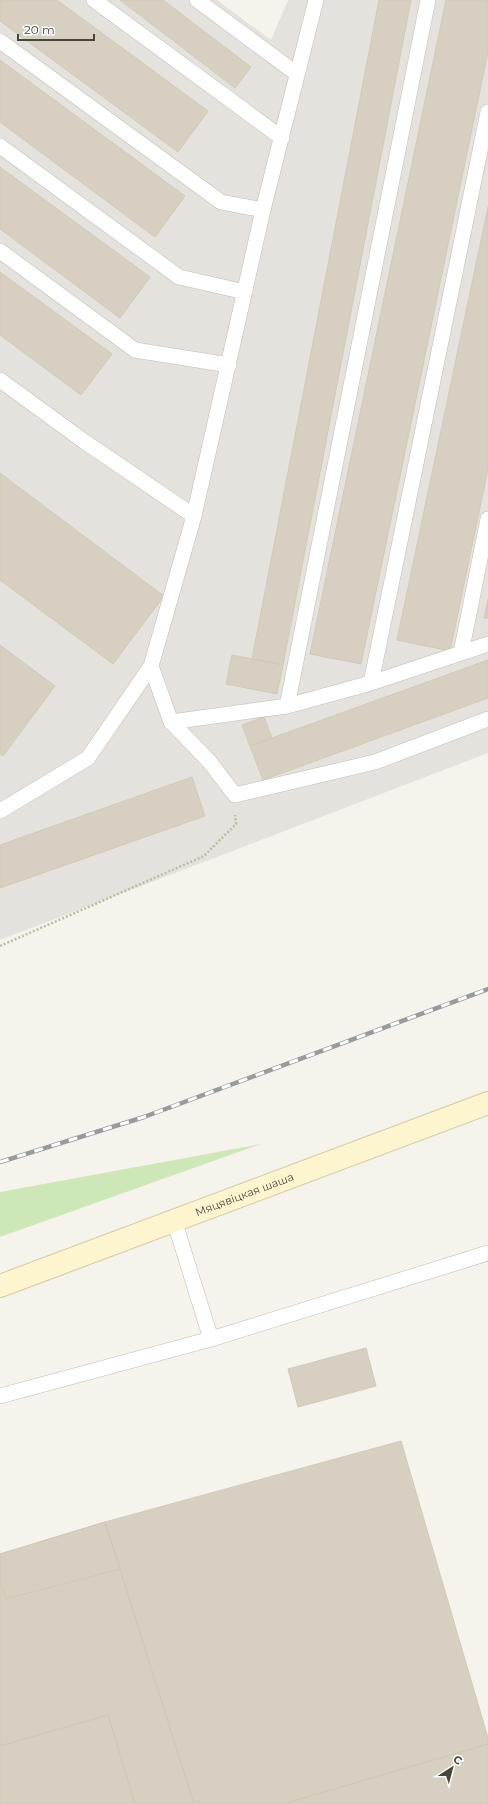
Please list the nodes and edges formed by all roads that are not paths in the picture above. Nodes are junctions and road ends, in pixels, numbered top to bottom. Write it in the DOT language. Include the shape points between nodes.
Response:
graph roads {
  1 [pos="94,0"];
  2 [pos="197,0"];
  3 [pos="316,0"];
  4 [pos="428,0"];
  5 [pos="0,41"];
  6 [pos="298,74"];
  7 [pos="488,112"];
  8 [pos="282,138"];
  9 [pos="0,146"];
  10 [pos="263,210"];
  11 [pos="0,251"];
  12 [pos="245,292"];
  13 [pos="229,365"];
  14 [pos="0,380"];
  15 [pos="194,516"];
  16 [pos="488,519"];
  17 [pos="488,644"];
  18 [pos="461,653"];
  19 [pos="152,666"];
  20 [pos="371,683"];
  21 [pos="287,706"];
  22 [pos="488,719"];
  23 [pos="171,722"];
  24 [pos="0,811"];
  25 [pos="488,1103"];
  26 [pos="174,1220"];
  27 [pos="488,1253"];
  28 [pos="0,1286"];
  29 [pos="211,1339"];
  30 [pos="0,1396"];
  1 -- 8 [label="lane"];
  2 -- 6 [label="lane"];
  3 -- 6 [label="lane"];
  4 -- 21 [label="lane"];
  5 -- 10 [label="lane" via="221,202"];
  6 -- 8 [label="lane"];
  7 -- 20 [label="lane"];
  8 -- 10 [label="lane"];
  9 -- 12 [label="lane" via="178,277"];
  10 -- 12 [label="lane"];
  11 -- 13 [label="lane" via="135,350"];
  12 -- 13 [label="lane"];
  13 -- 15 [label="lane"];
  14 -- 15 [label="lane"];
  15 -- 19 [label="lane"];
  16 -- 18 [label="lane"];
  17 -- 18 [label="lane"];
  18 -- 20 [label="lane"];
  19 -- 23 [label="lane"];
  19 -- 24 [label="lane" via="88,758"];
  20 -- 21 [label="lane"];
  21 -- 23 [label="lane"];
  22 -- 23 [label="lane" via="376,762 235,795 209,761"];
  25 -- 26 [label="main road, Мяцявіцкая шаша"];
  26 -- 28 [label="main road, Мяцявіцкая шаша"];
  26 -- 29 [label="lane"];
  27 -- 29 [label="lane"];
  29 -- 30 [label="lane"];
}
